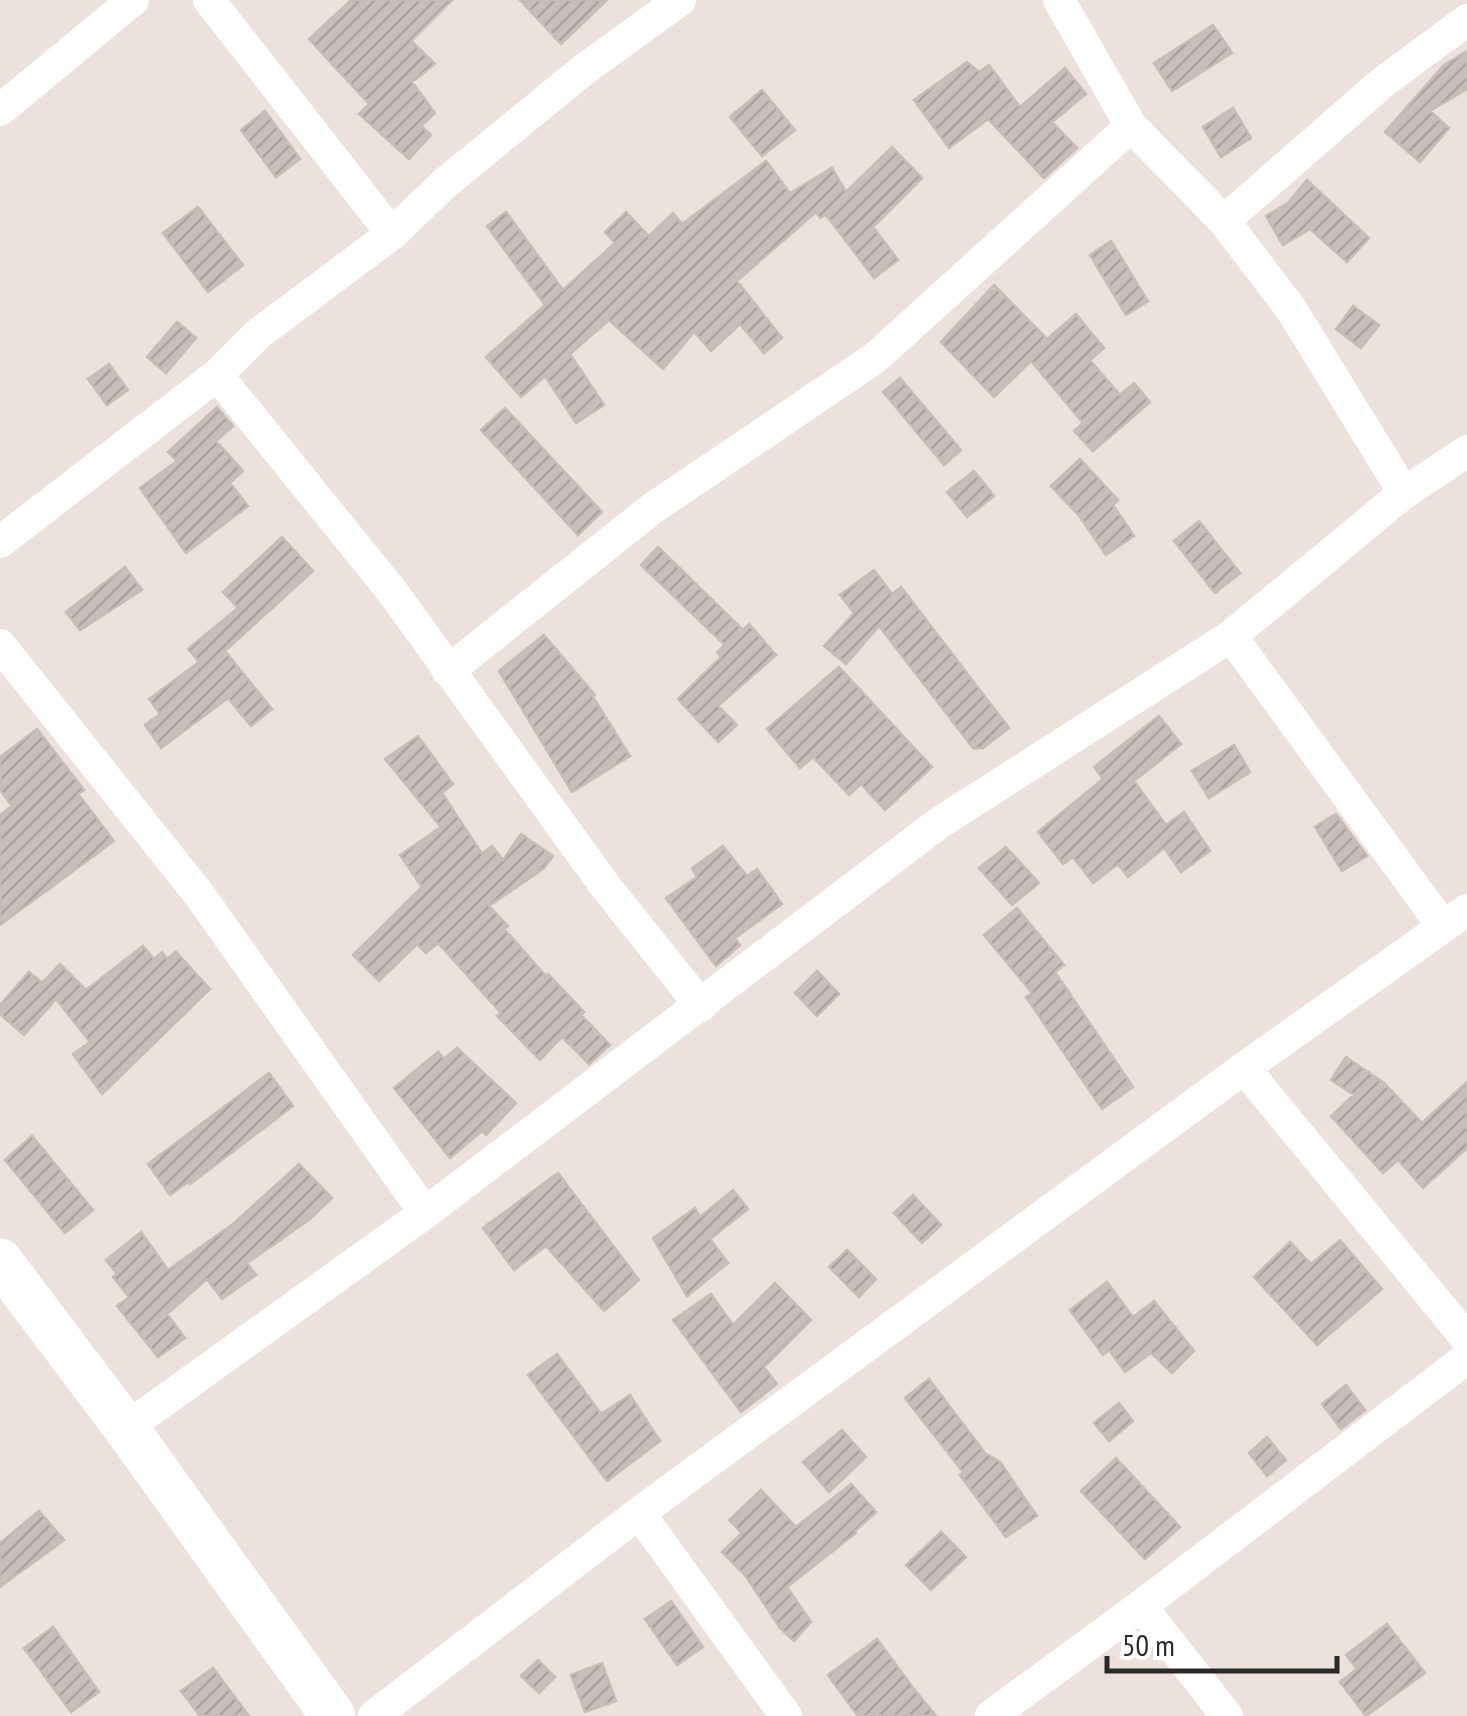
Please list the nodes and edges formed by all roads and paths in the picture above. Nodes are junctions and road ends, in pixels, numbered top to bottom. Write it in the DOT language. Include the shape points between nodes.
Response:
graph roads {
  1 [pos="133,0"];
  2 [pos="210,0"];
  3 [pos="680,0"];
  4 [pos="1060,0"];
  5 [pos="1467,20"];
  6 [pos="0,110"];
  7 [pos="1131,126"];
  8 [pos="1224,221"];
  9 [pos="392,234"];
  10 [pos="217,375"];
  11 [pos="1467,451"];
  12 [pos="1404,493"];
  13 [pos="0,542"];
  14 [pos="1231,636"];
  15 [pos="0,645"];
  16 [pos="448,672"];
  17 [pos="1454,917"];
  18 [pos="701,1006"];
  19 [pos="1244,1068"];
  20 [pos="425,1213"];
  21 [pos="0,1261"];
  22 [pos="1467,1339"];
  23 [pos="1467,1358"];
  24 [pos="126,1428"];
  25 [pos="639,1513"];
  26 [pos="1141,1606"];
  27 [pos="333,1716"];
  28 [pos="374,1716"];
  29 [pos="786,1716"];
  30 [pos="991,1716"];
  31 [pos="1227,1716"];
  1 -- 6 [label="street"];
  2 -- 9 [label="street"];
  3 -- 9 [label="street" via="582,71"];
  4 -- 7 [label="street"];
  5 -- 8 [label="street" via="1382,83"];
  7 -- 8 [label="street"];
  7 -- 16 [label="street" via="875,358 653,508"];
  8 -- 12 [label="street" via="1291,309"];
  9 -- 10 [label="street" via="258,334"];
  10 -- 13 [label="street"];
  10 -- 16 [label="street" via="391,590"];
  11 -- 12 [label="street"];
  12 -- 14 [label="street"];
  14 -- 17 [label="street"];
  14 -- 18 [label="street" via="940,823"];
  15 -- 20 [label="street" via="198,894"];
  16 -- 18 [label="street"];
  17 -- 19 [label="street"];
  18 -- 20 [label="street"];
  19 -- 22 [label="street"];
  19 -- 25 [label="street"];
  20 -- 24 [label="street"];
  21 -- 24 [label="street"];
  23 -- 26 [label="street"];
  24 -- 27 [label="street"];
  25 -- 28 [label="street"];
  25 -- 29 [label="street"];
  26 -- 30 [label="street"];
  26 -- 31 [label="street"];
}
